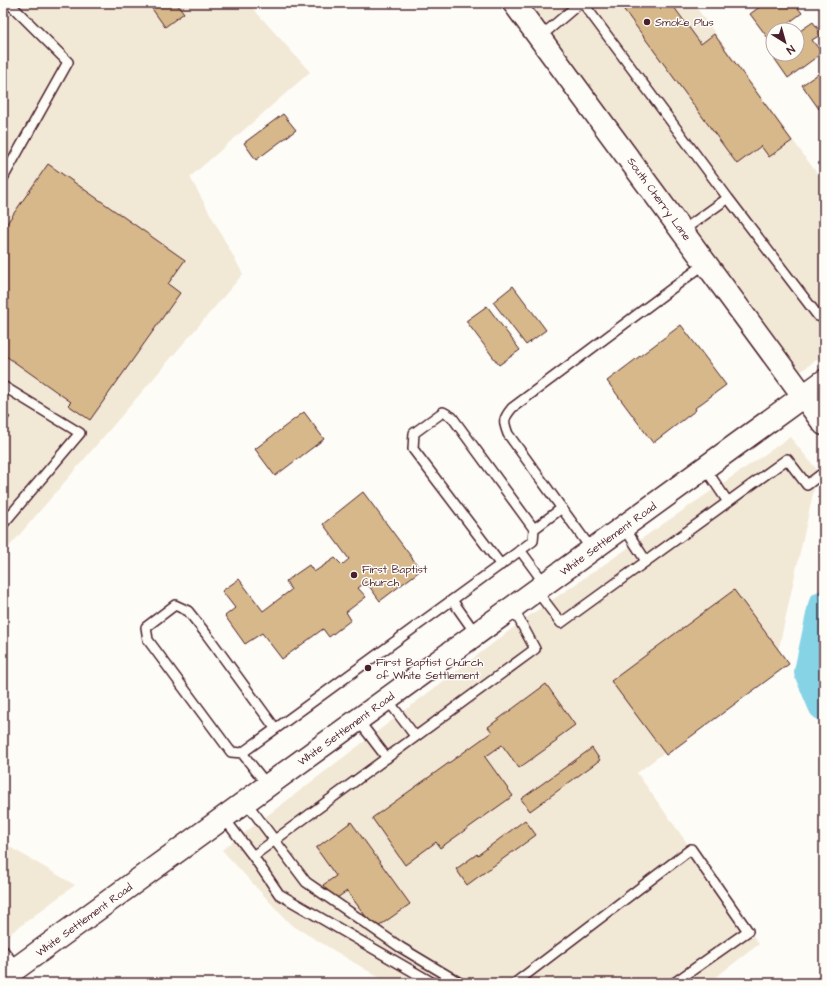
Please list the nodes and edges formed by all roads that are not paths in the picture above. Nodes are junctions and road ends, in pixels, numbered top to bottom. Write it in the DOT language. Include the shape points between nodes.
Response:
graph roads {
  1 [pos="9,3"];
  2 [pos="514,3"];
  3 [pos="581,3"];
  4 [pos="539,38"];
  5 [pos="3,178"];
  6 [pos="728,198"];
  7 [pos="682,231"];
  8 [pos="706,263"];
  9 [pos="824,317"];
  10 [pos="824,381"];
  11 [pos="3,386"];
  12 [pos="804,396"];
  13 [pos="824,424"];
  14 [pos="705,468"];
  15 [pos="824,472"];
  16 [pos="728,502"];
  17 [pos="562,508"];
  18 [pos="3,524"];
  19 [pos="624,527"];
  20 [pos="534,529"];
  21 [pos="520,550"];
  22 [pos="592,550"];
  23 [pos="646,561"];
  24 [pos="500,565"];
  25 [pos="541,587"];
  26 [pos="452,600"];
  27 [pos="513,608"];
  28 [pos="476,634"];
  29 [pos="387,699"];
  30 [pos="358,720"];
  31 [pos="275,728"];
  32 [pos="416,736"];
  33 [pos="242,753"];
  34 [pos="387,758"];
  35 [pos="268,786"];
  36 [pos="246,802"];
  37 [pos="224,818"];
  38 [pos="275,840"];
  39 [pos="253,856"];
  40 [pos="400,947"];
  41 [pos="3,950"];
  42 [pos="392,959"];
  43 [pos="10,973"];
  44 [pos="433,983"];
  45 [pos="460,983"];
  46 [pos="515,983"];
  47 [pos="674,983"];
  1 -- 5 [label="lane" via="68,62"];
  2 -- 4 [label="main road, South Cherry Lane"];
  3 -- 4 [label="lane"];
  3 -- 6 [label="lane"];
  4 -- 7 [label="main road, South Cherry Lane"];
  6 -- 7 [label="lane"];
  6 -- 9 [label="lane" via="818,316"];
  7 -- 8 [label="main road, South Cherry Lane"];
  8 -- 12 [label="main road, South Cherry Lane"];
  8 -- 17 [label="lane" via="512,408 505,416 504,424 508,434"];
  10 -- 12 [label="main road, White Settlement Road"];
  11 -- 18 [label="lane" via="80,433"];
  12 -- 13 [label="main road, South Cherry Lane"];
  12 -- 14 [label="main road, White Settlement Road"];
  14 -- 16 [label="lane"];
  14 -- 19 [label="main road, White Settlement Road"];
  15 -- 16 [label="lane" via="807,485 787,459"];
  16 -- 23 [label="lane"];
  17 -- 20 [label="lane"];
  17 -- 22 [label="lane"];
  19 -- 22 [label="main road, White Settlement Road"];
  19 -- 23 [label="lane"];
  20 -- 21 [label="lane" via="532,541"];
  20 -- 24 [label="lane" via="452,417 443,412 414,433 413,449"];
  21 -- 24 [label="lane"];
  21 -- 25 [label="lane"];
  22 -- 25 [label="main road, White Settlement Road"];
  23 -- 25 [label="lane" via="560,623"];
  24 -- 26 [label="lane"];
  25 -- 27 [label="main road, White Settlement Road"];
  26 -- 28 [label="lane"];
  26 -- 31 [label="lane"];
  27 -- 28 [label="main road, White Settlement Road"];
  27 -- 32 [label="lane" via="535,649"];
  28 -- 29 [label="main road, White Settlement Road"];
  29 -- 30 [label="main road, White Settlement Road"];
  29 -- 32 [label="lane"];
  30 -- 34 [label="lane"];
  30 -- 35 [label="main road, White Settlement Road"];
  31 -- 33 [label="lane"];
  31 -- 33 [label="lane" via="188,611 175,606 146,627 148,640 231,752"];
  32 -- 34 [label="lane"];
  33 -- 35 [label="lane"];
  34 -- 38 [label="lane"];
  35 -- 36 [label="main road, White Settlement Road"];
  36 -- 37 [label="main road, White Settlement Road"];
  36 -- 38 [label="lane"];
  37 -- 39 [label="lane"];
  37 -- 43 [label="main road, White Settlement Road"];
  38 -- 39 [label="lane"];
  38 -- 40 [label="lane" via="306,882"];
  39 -- 42 [label="lane" via="279,894"];
  40 -- 42 [label="lane"];
  40 -- 45 [label="lane"];
  41 -- 43 [label="lane"];
  42 -- 44 [label="lane"];
  46 -- 47 [label="lane" via="691,849 748,931"];
}
